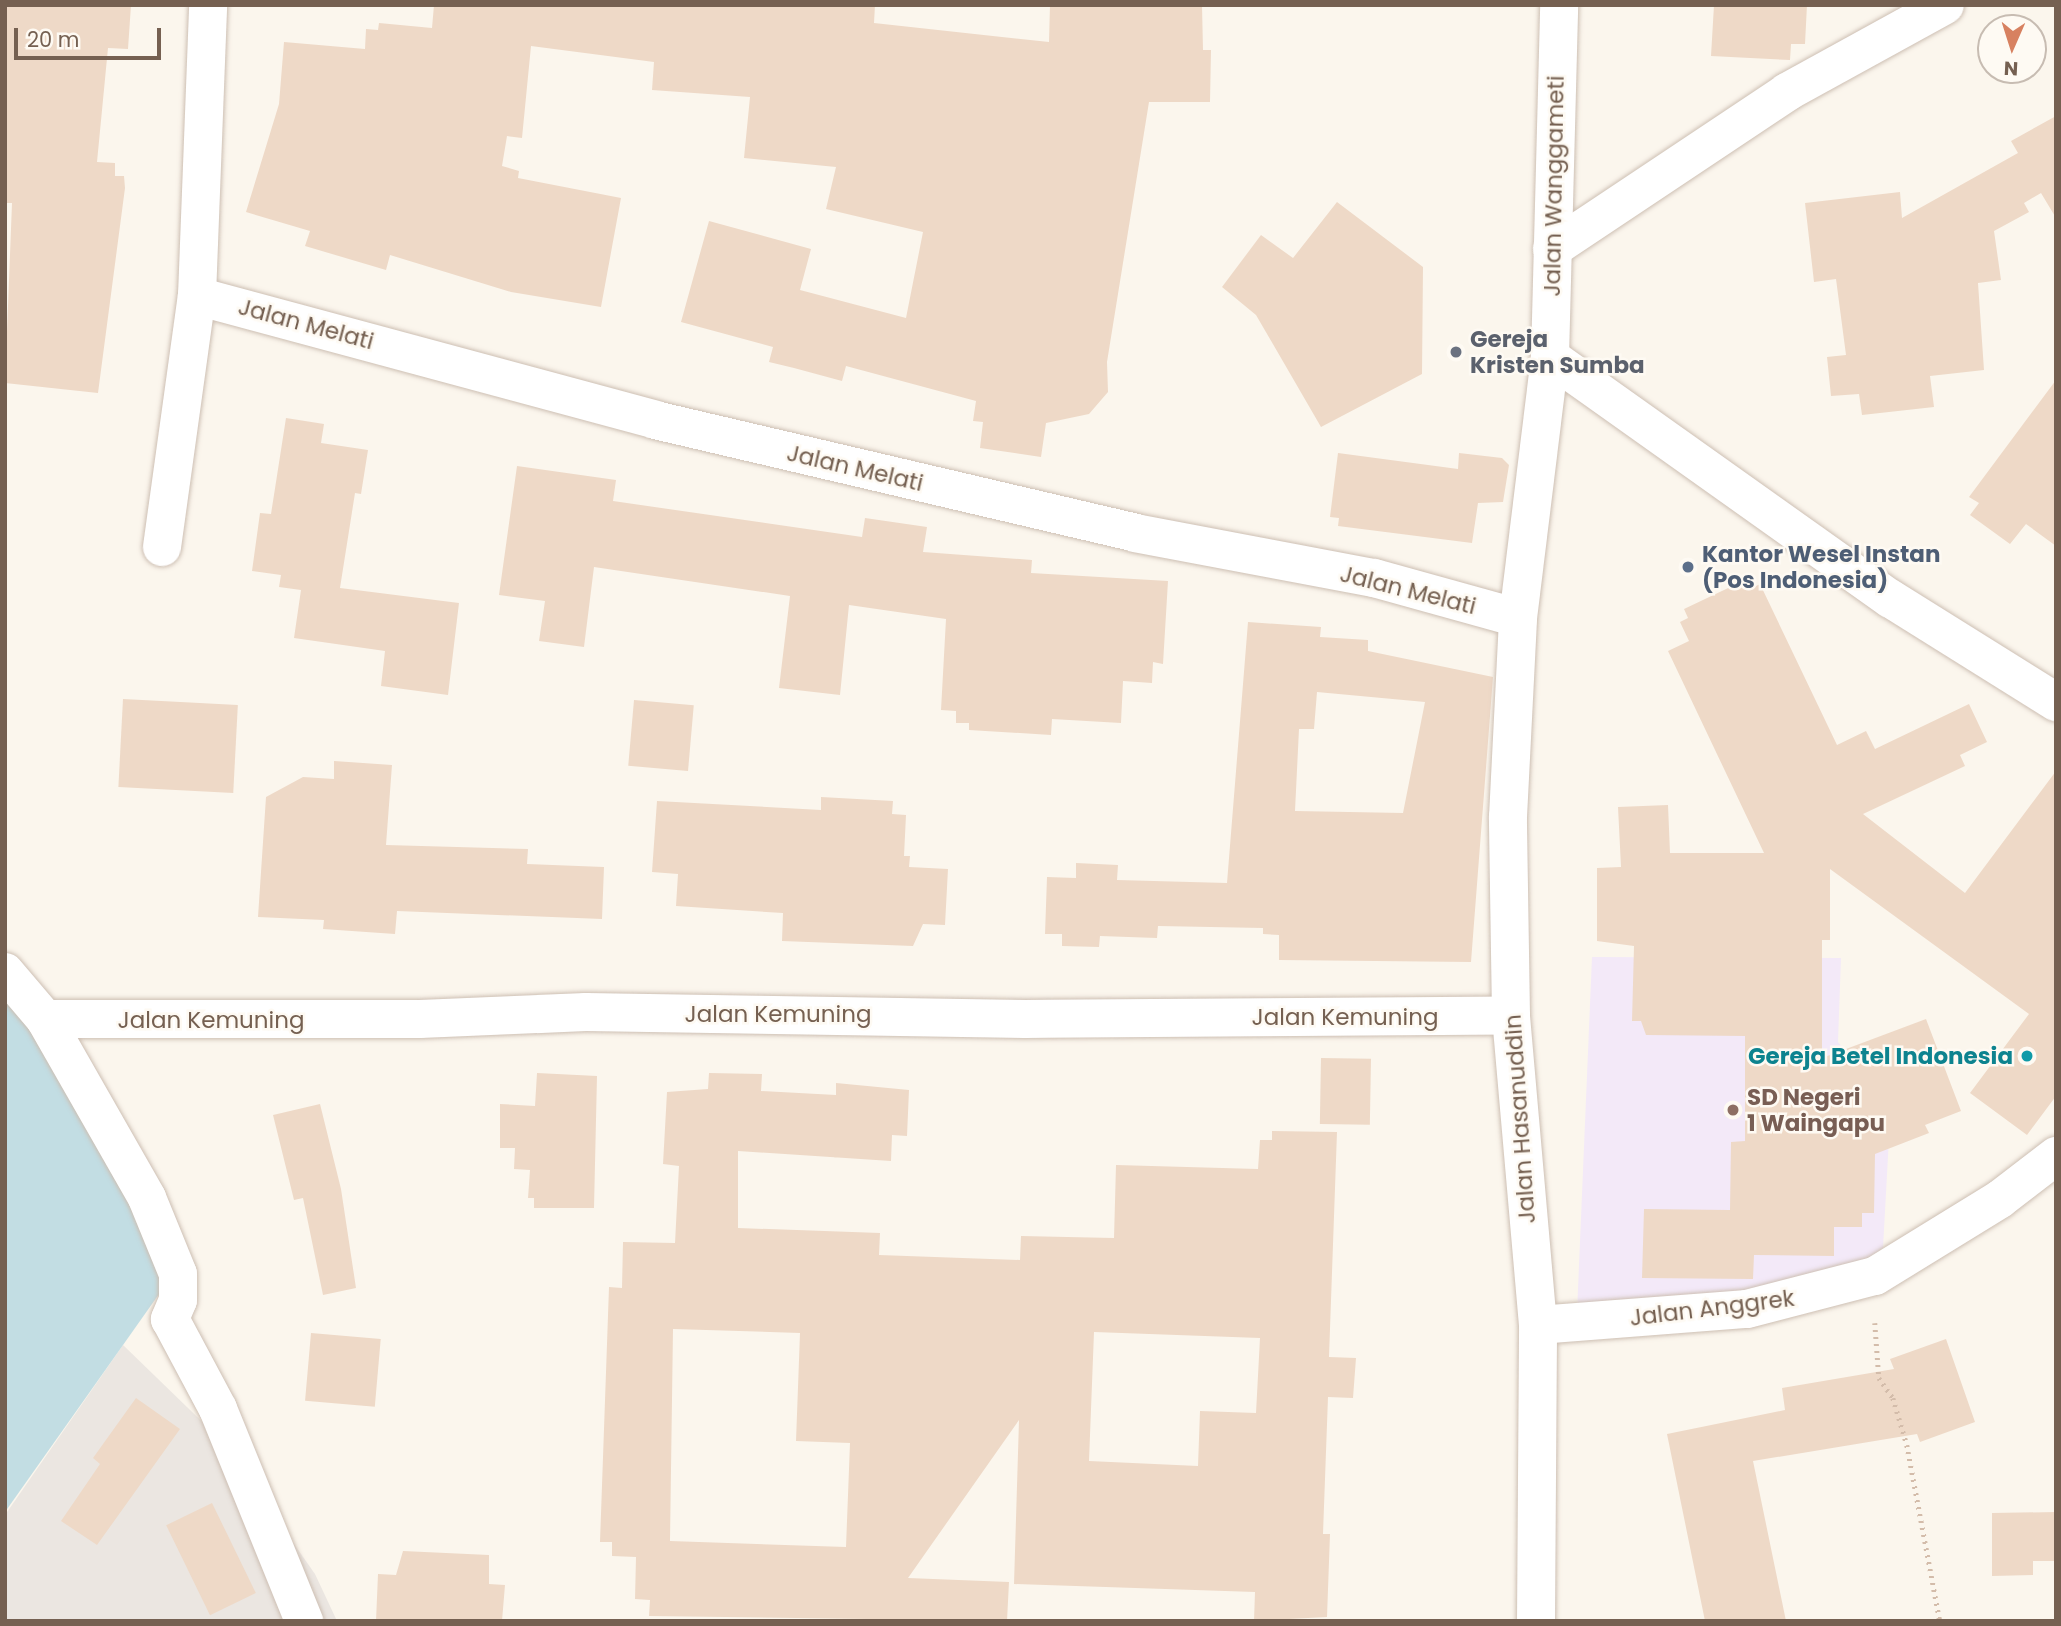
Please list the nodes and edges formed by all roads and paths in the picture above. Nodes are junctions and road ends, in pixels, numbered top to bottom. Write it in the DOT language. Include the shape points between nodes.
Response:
graph roads {
  1 [pos="208,5"];
  2 [pos="1559,5"];
  3 [pos="1945,5"];
  4 [pos="1552,248"];
  5 [pos="197,296"];
  6 [pos="1550,357"];
  7 [pos="162,547"];
  8 [pos="1518,618"];
  9 [pos="2056,702"];
  10 [pos="5,972"];
  11 [pos="1511,1016"];
  12 [pos="45,1019"];
  13 [pos="2056,1156"];
  14 [pos="1875,1276"];
  15 [pos="1538,1325"];
  16 [pos="304,1621"];
  17 [pos="1536,1621"];
  18 [pos="1940,1621"];
  1 -- 5 [label="street"];
  2 -- 4 [label="street, Jalan Wanggameti"];
  3 -- 4 [label="street" via="1787,92"];
  4 -- 6 [label="street, Jalan Wanggameti"];
  5 -- 7 [label="street"];
  5 -- 8 [label="street, Jalan Melati" via="655,420 1135,533 1374,578"];
  6 -- 8 [label="street, Jalan Wanggameti"];
  6 -- 9 [label="street" via="1891,599"];
  8 -- 11 [label="street, Jalan Hasanuddin" via="1508,817"];
  10 -- 12 [label="street"];
  11 -- 12 [label="street, Jalan Kemuning" via="1026,1018 586,1012 420,1019"];
  11 -- 15 [label="street, Jalan Hasanuddin"];
  12 -- 16 [label="street" via="147,1198 178,1274 178,1300 170,1319 218,1409"];
  13 -- 14 [label="street, Jalan Anggrek" via="2000,1199"];
  14 -- 15 [label="street, Jalan Anggrek" via="1747,1309"];
  14 -- 18 [label="path" via="1879,1378 1893,1398 1907,1445"];
  15 -- 17 [label="street, Jalan Hasanuddin"];
}
